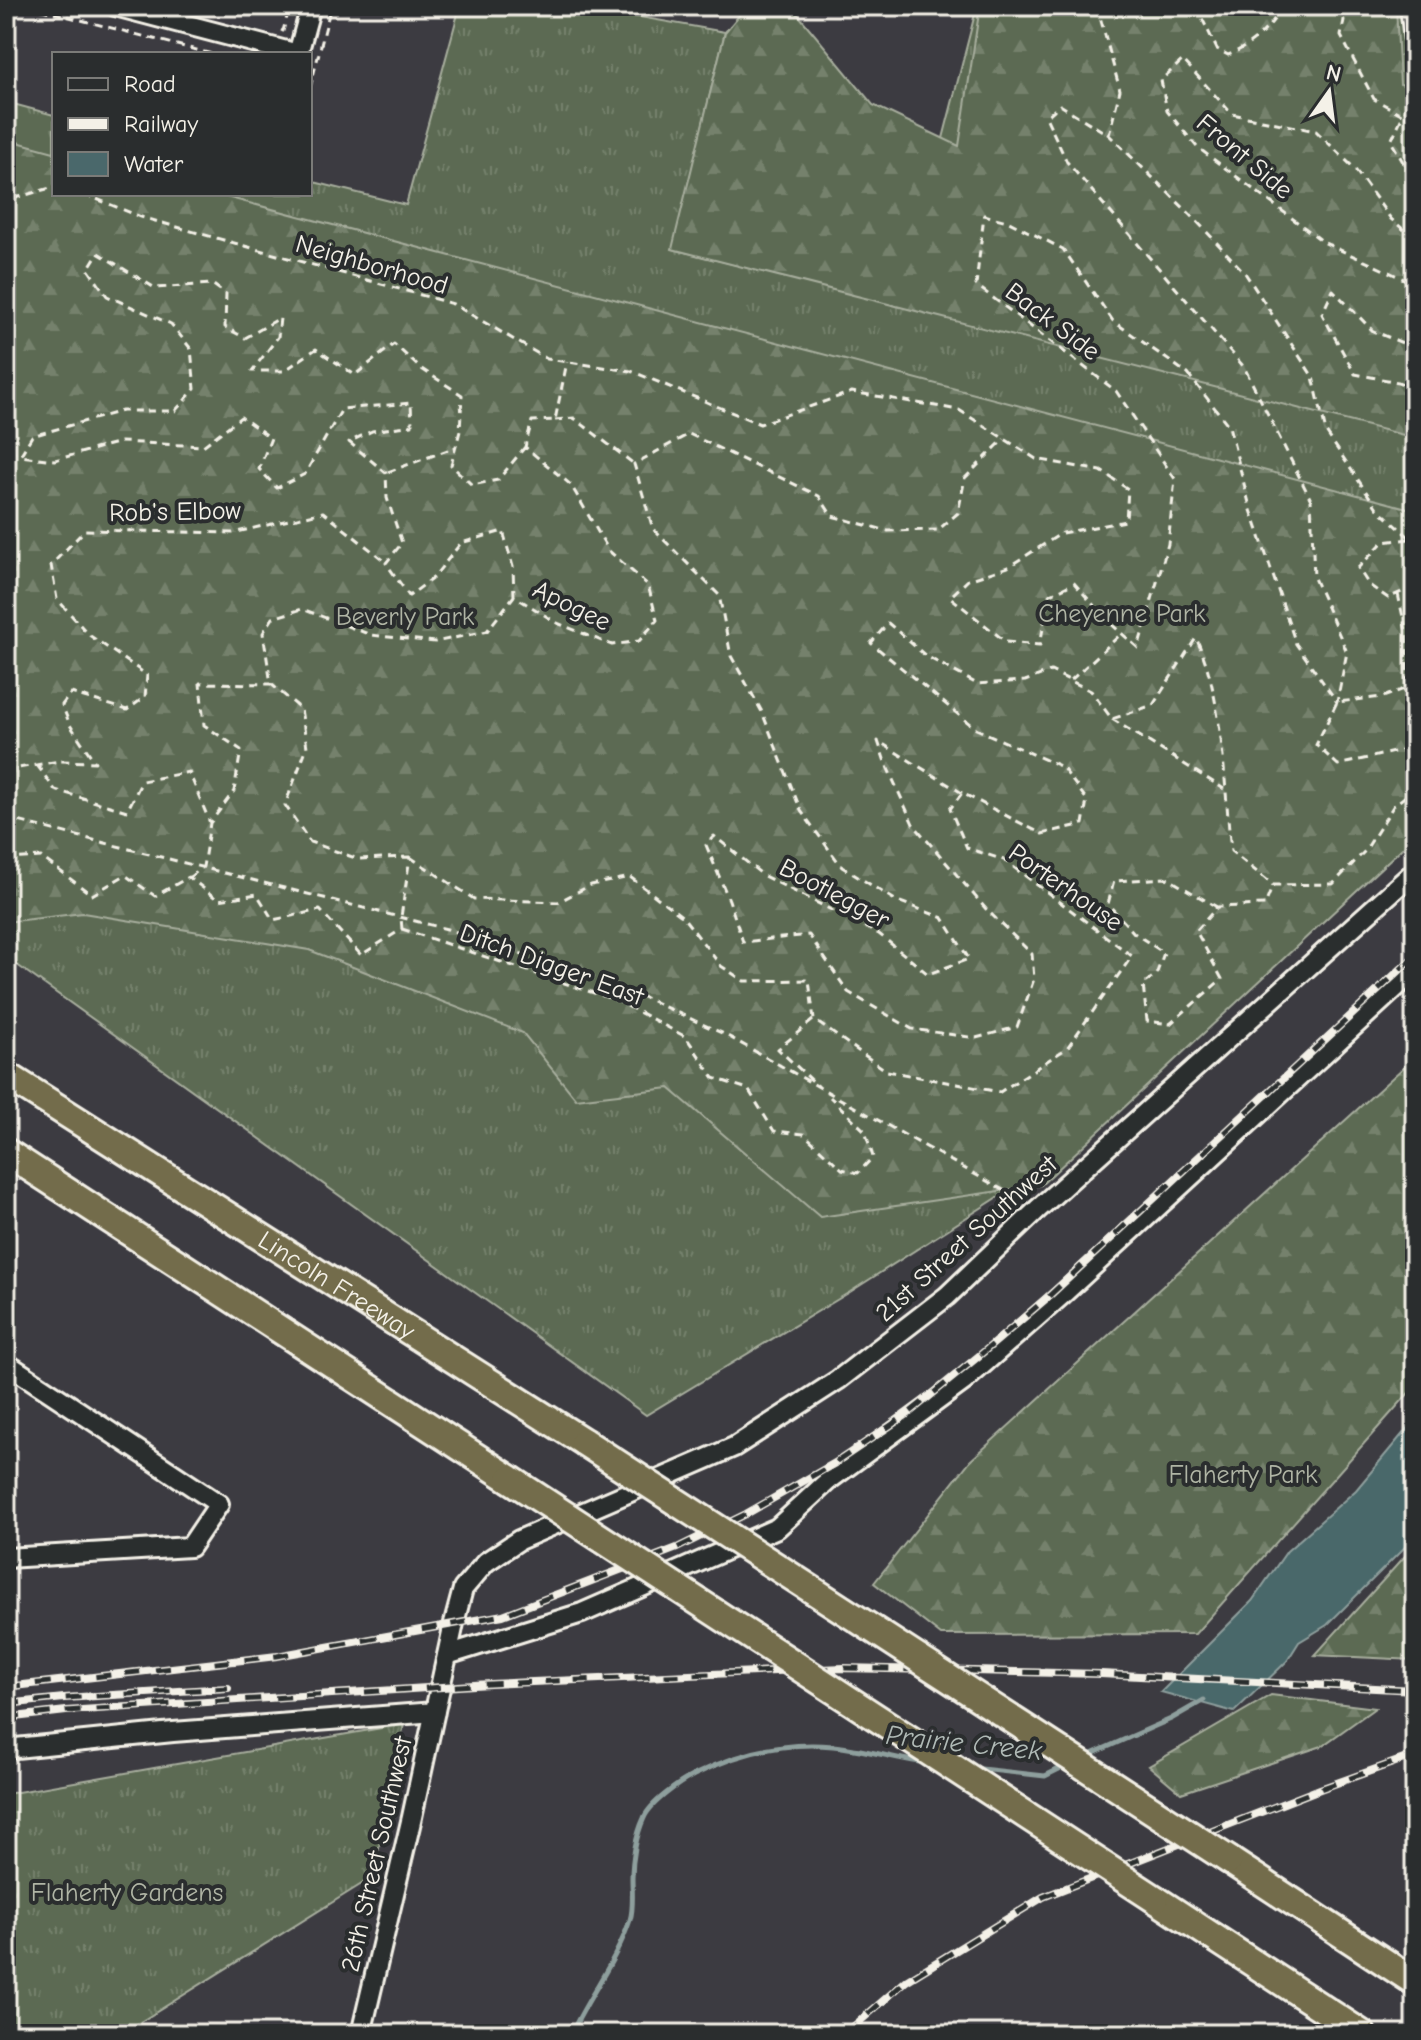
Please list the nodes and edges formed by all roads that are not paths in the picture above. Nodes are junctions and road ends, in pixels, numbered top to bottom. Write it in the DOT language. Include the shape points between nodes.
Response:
graph roads {
  1 [pos="115,6"];
  2 [pos="311,6"];
  3 [pos="1410,6"];
  4 [pos="1415,48"];
  5 [pos="290,52"];
  6 [pos="299,52"];
  7 [pos="1415,871"];
  8 [pos="1415,970"];
  9 [pos="6,1060"];
  10 [pos="6,1075"];
  11 [pos="88,1129"];
  12 [pos="6,1152"];
  13 [pos="6,1363"];
  14 [pos="6,1558"];
  15 [pos="447,1655"];
  16 [pos="441,1687"];
  17 [pos="435,1712"];
  18 [pos="6,1749"];
  19 [pos="1415,1982"];
  20 [pos="361,2034"];
  21 [pos="1362,2034"];
  1 -- 5 [label="street"];
  2 -- 6 [label="street"];
  3 -- 4 [label="street"];
  7 -- 15 [label="street, 21st Street Southwest" via="947,1296 838,1380 734,1447 519,1540 486,1562 463,1589"];
  8 -- 15 [label="street" via="986,1362 829,1480 777,1528 582,1613"];
  9 -- 11 [label="highway"];
  10 -- 11 [label="highway"];
  11 -- 19 [label="highway, Lincoln Freeway, bridge" via="584,1442"];
  12 -- 21 [label="highway, bridge"];
  13 -- 14 [label="street" via="219,1504 190,1547"];
  15 -- 16 [label="street, 21st Street Southwest"];
  16 -- 17 [label="street, 26th Street Southwest"];
  17 -- 18 [label="street"];
  17 -- 20 [label="street, 26th Street Southwest"];
}
